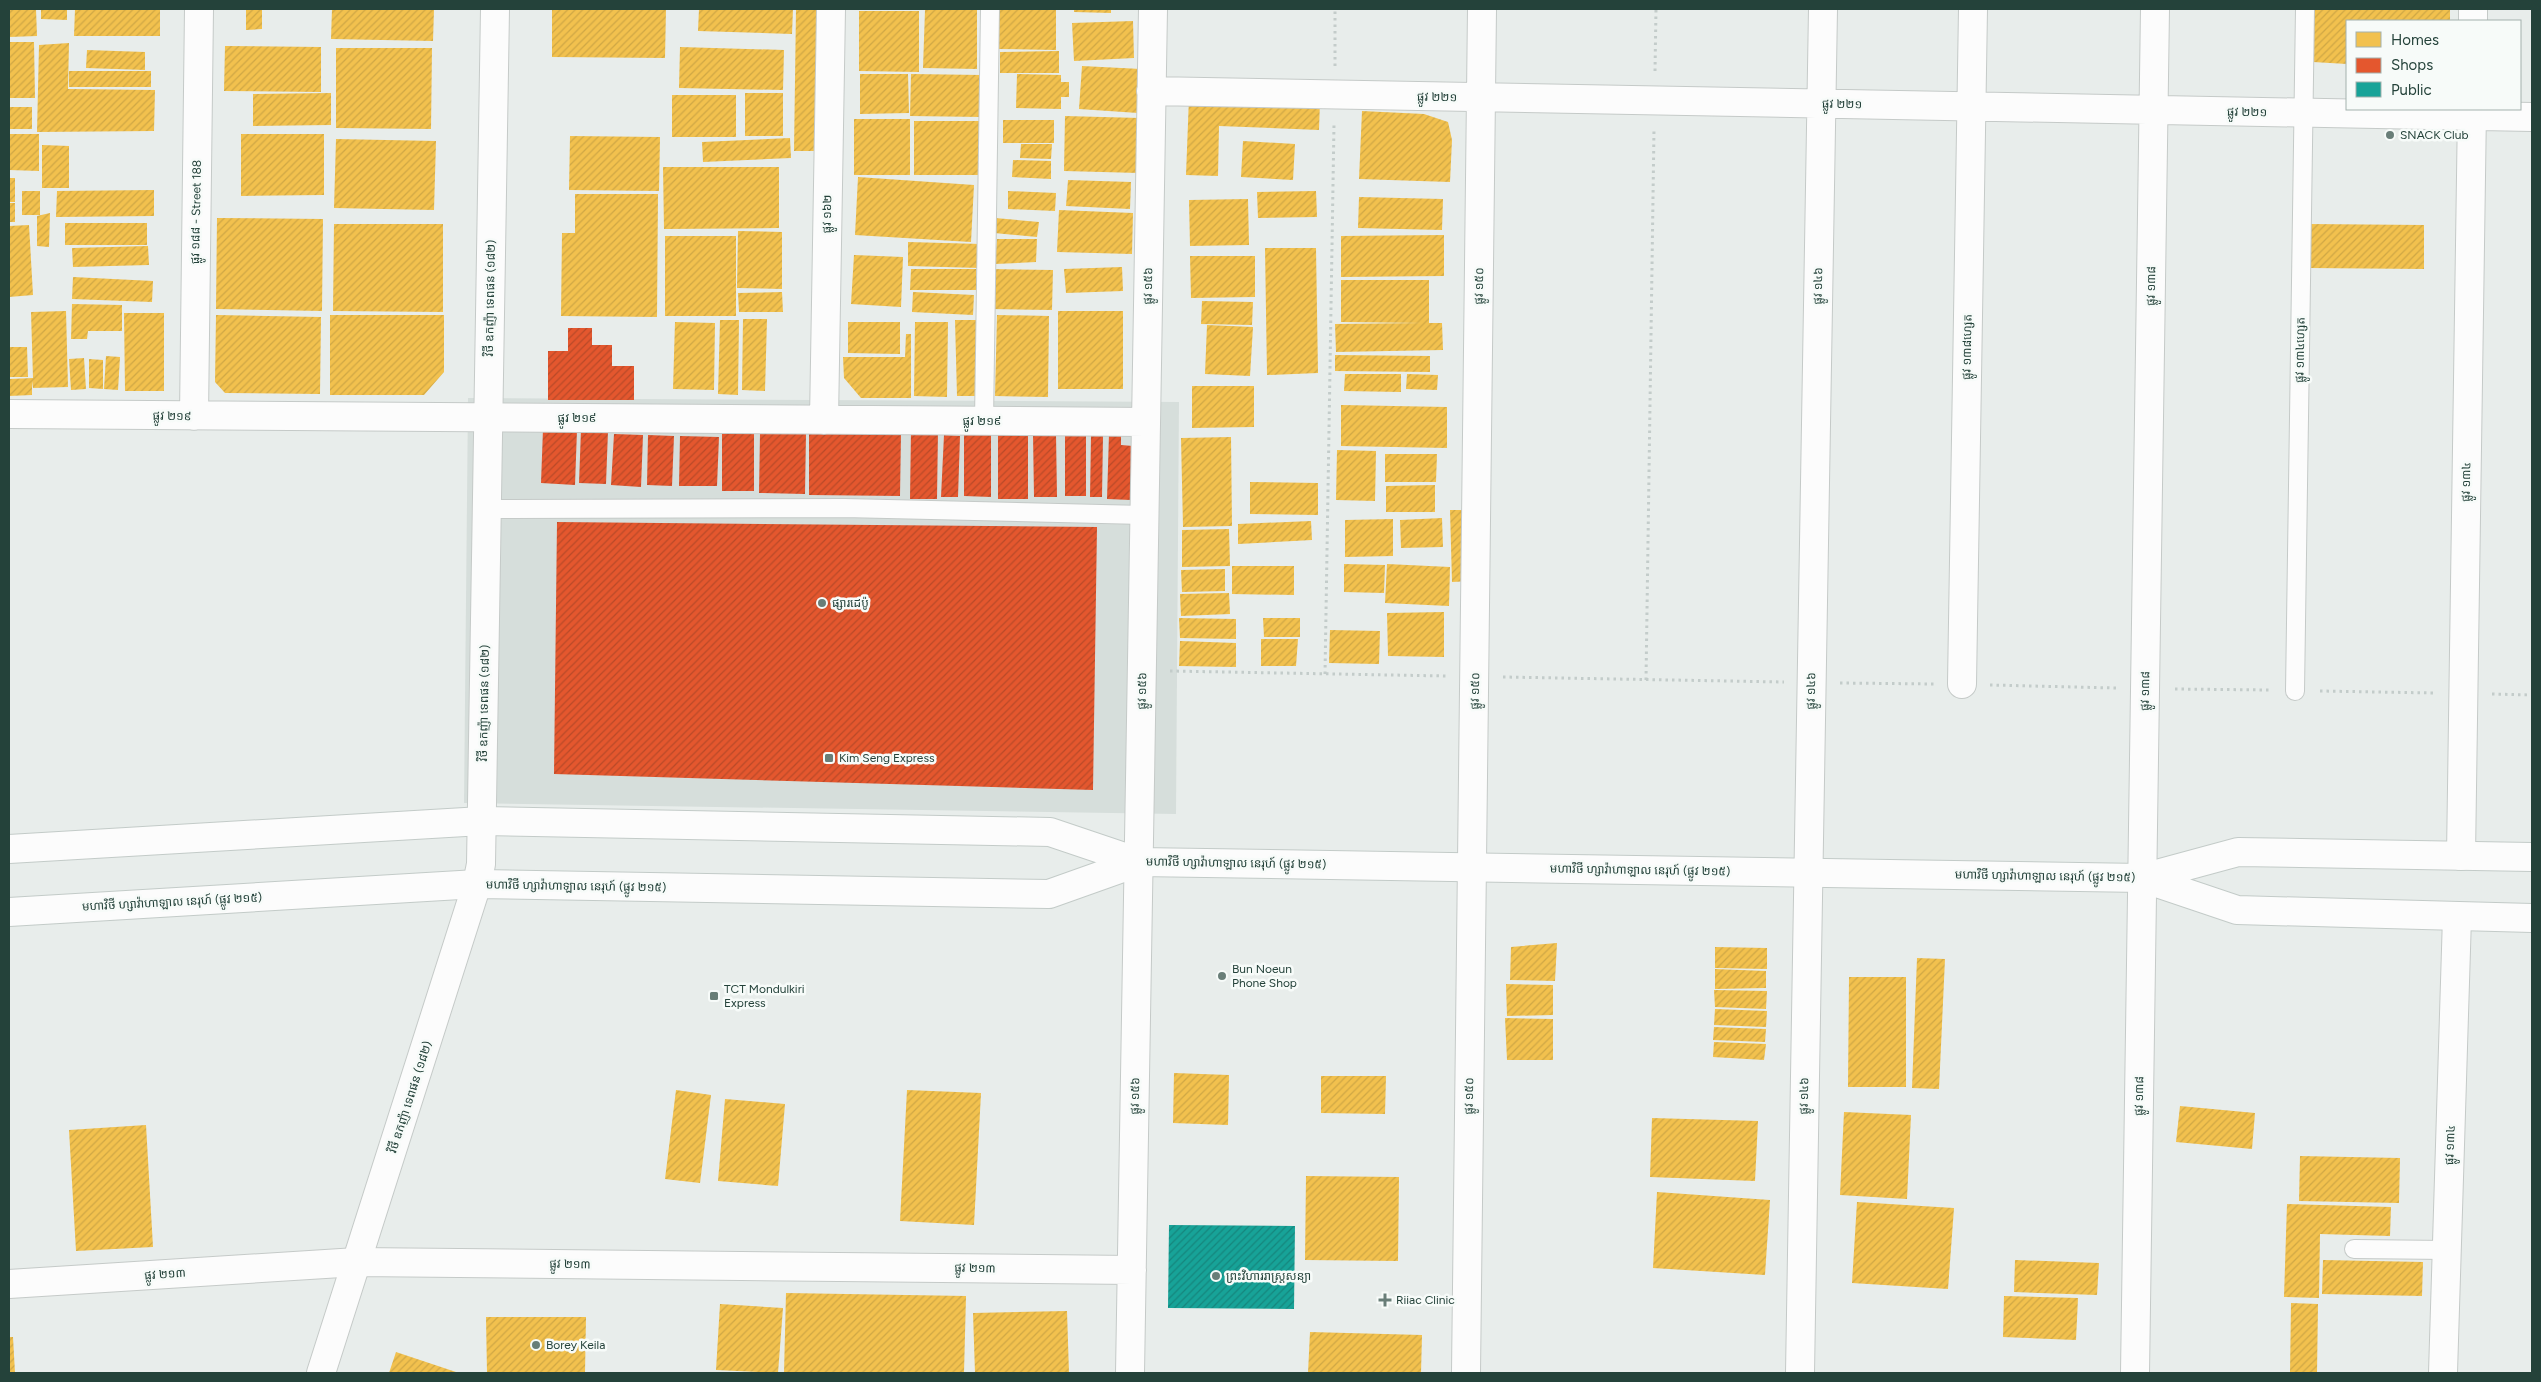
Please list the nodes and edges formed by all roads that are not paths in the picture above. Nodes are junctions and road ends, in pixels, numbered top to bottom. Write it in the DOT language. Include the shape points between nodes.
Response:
graph roads {
  1 [pos="199,9"];
  2 [pos="495,9"];
  3 [pos="831,9"];
  4 [pos="990,9"];
  5 [pos="1153,9"];
  6 [pos="1482,9"];
  7 [pos="1823,9"];
  8 [pos="1973,9"];
  9 [pos="2155,9"];
  10 [pos="2305,9"];
  11 [pos="1151,91"];
  12 [pos="1481,98"];
  13 [pos="1821,104"];
  14 [pos="1971,106"];
  15 [pos="2154,110"];
  16 [pos="2472,112"];
  17 [pos="2304,113"];
  18 [pos="2532,117"];
  19 [pos="9,414"];
  20 [pos="194,416"];
  21 [pos="488,417"];
  22 [pos="824,420"];
  23 [pos="984,421"];
  24 [pos="1146,422"];
  25 [pos="487,509"];
  26 [pos="1144,515"];
  27 [pos="1962,684"];
  28 [pos="2294,691"];
  29 [pos="482,821"];
  30 [pos="9,849"];
  31 [pos="2461,856"];
  32 [pos="2532,857"];
  33 [pos="1139,862"];
  34 [pos="1471,867"];
  35 [pos="1808,872"];
  36 [pos="2142,878"];
  37 [pos="477,884"];
  38 [pos="9,912"];
  39 [pos="2457,918"];
  40 [pos="2532,918"];
  41 [pos="2354,1249"];
  42 [pos="2447,1250"];
  43 [pos="357,1262"];
  44 [pos="1132,1270"];
  45 [pos="9,1284"];
  46 [pos="321,1373"];
  47 [pos="1130,1373"];
  48 [pos="1466,1373"];
  49 [pos="1800,1373"];
  50 [pos="2135,1373"];
  51 [pos="2443,1373"];
  1 -- 20 [label="street, ផ្លូវ ១៨៨ - Street 188"];
  2 -- 21 [label="street, វិថី ឧកញ៉ា ទេពផន (១៨២)"];
  3 -- 22 [label="street, ផ្លូវ ១៦២"];
  4 -- 23 [label="lane"];
  5 -- 11 [label="street, ផ្លូវ ១៥៦"];
  6 -- 12 [label="street, ផ្លូវ ១៥០"];
  7 -- 13 [label="street, ផ្លូវ ១៤៦"];
  8 -- 14 [label="street, ផ្លូវ ១៣៨ហ្សេត"];
  9 -- 15 [label="street, ផ្លូវ ១៣៨"];
  10 -- 17 [label="lane, ផ្លូវ ១៣៤ហ្សេត"];
  11 -- 12 [label="street, ផ្លូវ ២២១"];
  11 -- 24 [label="street, ផ្លូវ ១៥៦"];
  12 -- 13 [label="street, ផ្លូវ ២២១"];
  12 -- 34 [label="street, ផ្លូវ ១៥០"];
  13 -- 14 [label="street, ផ្លូវ ២២១"];
  13 -- 35 [label="street, ផ្លូវ ១៤៦"];
  14 -- 15 [label="street, ផ្លូវ ២២១"];
  14 -- 27 [label="street, ផ្លូវ ១៣៨ហ្សេត"];
  15 -- 17 [label="street, ផ្លូវ ២២១"];
  15 -- 36 [label="street, ផ្លូវ ១៣៨"];
  16 -- 17 [label="street, ផ្លូវ ២២១"];
  16 -- 18 [label="street, ផ្លូវ ២២១"];
  16 -- 31 [label="street, ផ្លូវ ១៣៤"];
  17 -- 28 [label="lane, ផ្លូវ ១៣៤ហ្សេត"];
  19 -- 20 [label="street, ផ្លូវ ២១៩"];
  20 -- 21 [label="street, ផ្លូវ ២១៩"];
  21 -- 22 [label="street, ផ្លូវ ២១៩"];
  21 -- 25 [label="street, វិថី ឧកញ៉ា ទេពផន (១៨២)"];
  22 -- 23 [label="street, ផ្លូវ ២១៩"];
  23 -- 24 [label="street, ផ្លូវ ២១៩"];
  24 -- 26 [label="street, ផ្លូវ ១៥៦"];
  25 -- 26 [label="lane" via="844,508"];
  25 -- 29 [label="street, វិថី ឧកញ៉ា ទេពផន (១៨២)"];
  26 -- 33 [label="street, ផ្លូវ ១៥៦"];
  29 -- 30 [label="street, មហាវិថី ហ្សាវ៉ាហាឡាល នេរុហ៍ (ផ្លូវ ២១៥)"];
  29 -- 33 [label="street, មហាវិថី ហ្សាវ៉ាហាឡាល នេរុហ៍ (ផ្លូវ ២១៥)" via="1050,832"];
  29 -- 37 [label="street, វិថី ឧកញ៉ា ទេពផន (១៨២)"];
  31 -- 32 [label="street, មហាវិថី ហ្សាវ៉ាហាឡាល នេរុហ៍ (ផ្លូវ ២១៥)"];
  31 -- 36 [label="street, មហាវិថី ហ្សាវ៉ាហាឡាល នេរុហ៍ (ផ្លូវ ២១៥)" via="2238,852"];
  33 -- 34 [label="street, មហាវិថី ហ្សាវ៉ាហាឡាល នេរុហ៍ (ផ្លូវ ២១៥)"];
  33 -- 37 [label="street, មហាវិថី ហ្សាវ៉ាហាឡាល នេរុហ៍ (ផ្លូវ ២១៥)" via="1049,894"];
  33 -- 44 [label="street, ផ្លូវ ១៥៦"];
  34 -- 35 [label="street, មហាវិថី ហ្សាវ៉ាហាឡាល នេរុហ៍ (ផ្លូវ ២១៥)"];
  34 -- 48 [label="street, ផ្លូវ ១៥០"];
  35 -- 36 [label="street, មហាវិថី ហ្សាវ៉ាហាឡាល នេរុហ៍ (ផ្លូវ ២១៥)"];
  35 -- 49 [label="street, ផ្លូវ ១៤៦"];
  36 -- 39 [label="street, មហាវិថី ហ្សាវ៉ាហាឡាល នេរុហ៍ (ផ្លូវ ២១៥)" via="2237,910"];
  36 -- 50 [label="street, ផ្លូវ ១៣៨"];
  37 -- 38 [label="street, មហាវិថី ហ្សាវ៉ាហាឡាល នេរុហ៍ (ផ្លូវ ២១៥)"];
  37 -- 43 [label="street, វិថី ឧកញ៉ា ទេពផន (១៨២)"];
  39 -- 40 [label="street, មហាវិថី ហ្សាវ៉ាហាឡាល នេរុហ៍ (ផ្លូវ ២១៥)"];
  39 -- 42 [label="street, ផ្លូវ ១៣៤"];
  41 -- 42 [label="lane"];
  42 -- 51 [label="street, ផ្លូវ ១៣៤"];
  43 -- 44 [label="street, ផ្លូវ ២១៣"];
  43 -- 45 [label="street, ផ្លូវ ២១៣"];
  43 -- 46 [label="street, វិថី ឧកញ៉ា ទេពផន (១៨២)"];
  44 -- 47 [label="street, ផ្លូវ ១៥៦"];
}
